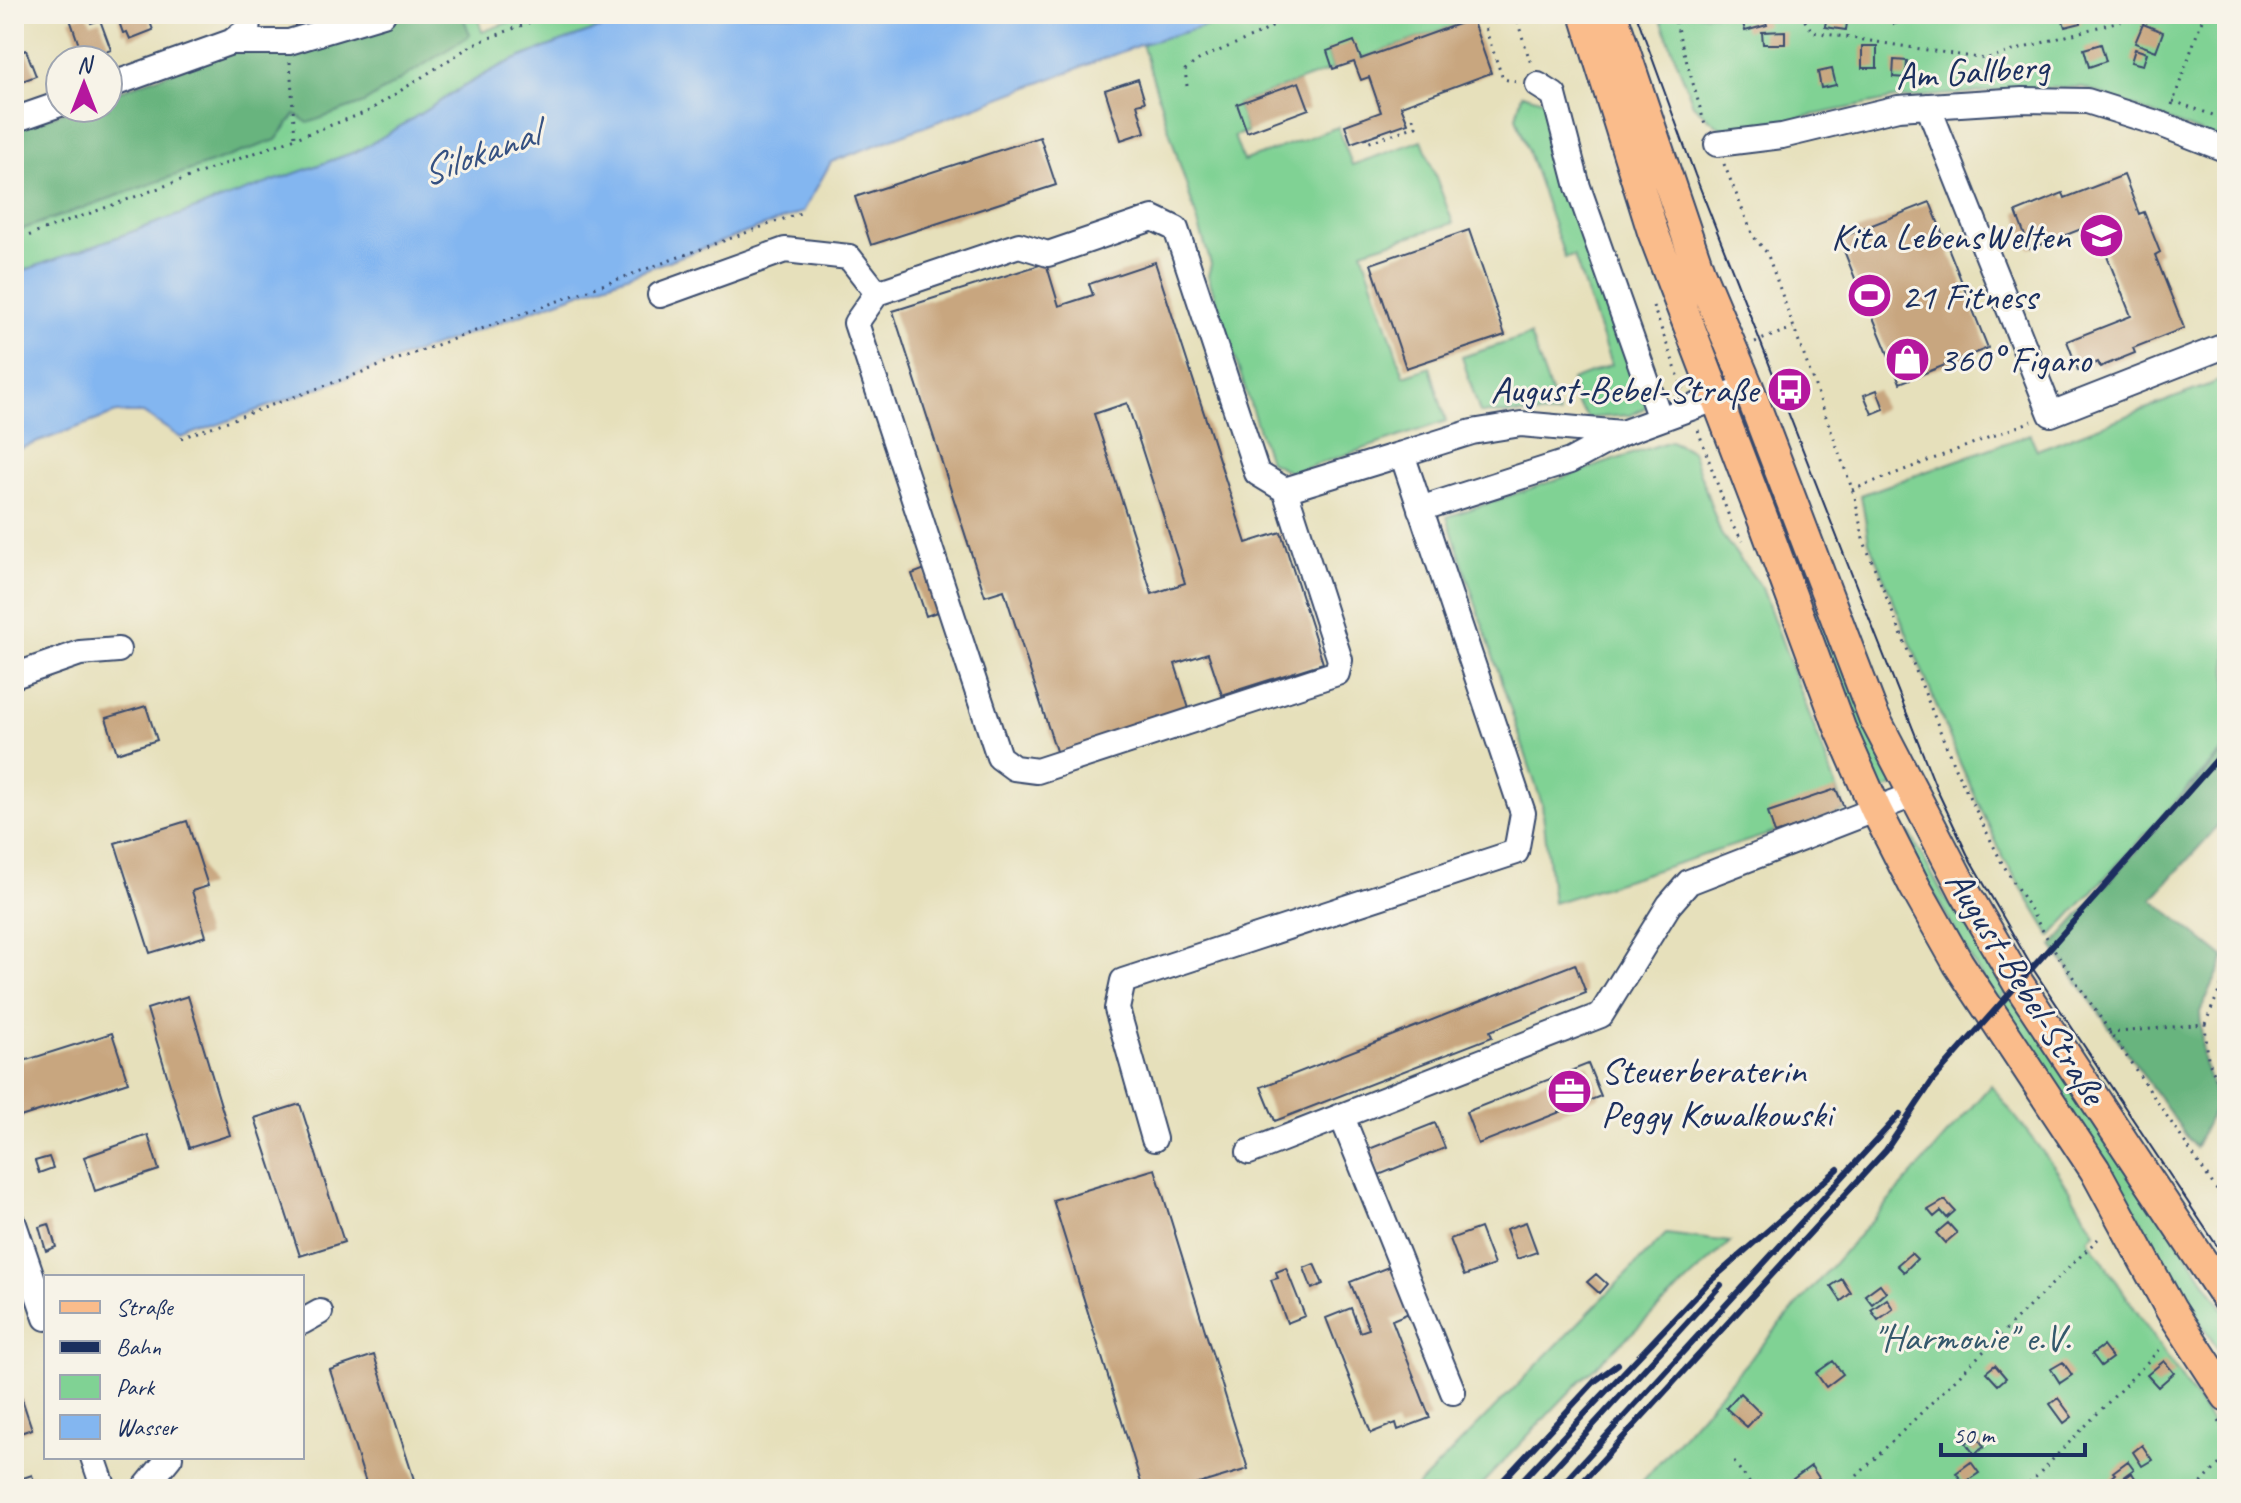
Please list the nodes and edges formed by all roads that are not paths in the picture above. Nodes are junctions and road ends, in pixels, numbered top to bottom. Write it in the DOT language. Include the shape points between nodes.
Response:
graph roads {
  1 [pos="249,14"];
  2 [pos="383,14"];
  3 [pos="1585,14"];
  4 [pos="1612,14"];
  5 [pos="231,42"];
  6 [pos="124,80"];
  7 [pos="1538,85"];
  8 [pos="1928,106"];
  9 [pos="44,110"];
  10 [pos="14,120"];
  11 [pos="1717,144"];
  12 [pos="2227,150"];
  13 [pos="877,293"];
  14 [pos="660,295"];
  15 [pos="2222,347"];
  16 [pos="1748,387"];
  17 [pos="1716,399"];
  18 [pos="1660,419"];
  19 [pos="1622,433"];
  20 [pos="1402,454"];
  21 [pos="1285,490"];
  22 [pos="1420,509"];
  23 [pos="118,650"];
  24 [pos="14,676"];
  25 [pos="1913,795"];
  26 [pos="1876,810"];
  27 [pos="1342,1117"];
  28 [pos="1154,1139"];
  29 [pos="1249,1152"];
  30 [pos="14,1224"];
  31 [pos="2227,1299"];
  32 [pos="44,1312"];
  33 [pos="1453,1392"];
  34 [pos="2227,1396"];
  35 [pos="94,1459"];
  36 [pos="168,1459"];
  37 [pos="104,1489"];
  38 [pos="144,1489"];
  1 -- 5 [label="street" via="247,30"];
  2 -- 5 [label="street" via="289,42"];
  3 -- 17 [label="main road, August-Bebel-Straße" via="1653,232"];
  4 -- 16 [label="main road, August-Bebel-Straße" via="1699,271"];
  5 -- 6 [label="street"];
  7 -- 18 [label="street" via="1554,95 1578,187"];
  8 -- 11 [label="street, Am Gallberg"];
  8 -- 12 [label="street, Am Gallberg" via="2087,101"];
  8 -- 15 [label="street" via="2051,414"];
  9 -- 10 [label="street"];
  13 -- 14 [label="street" via="849,257 785,250"];
  13 -- 21 [label="street" via="1019,245 1048,254 1153,218 1176,229 1257,473"];
  13 -- 21 [label="street" via="856,323 999,757 1014,768 1037,771 1337,673 1340,660"];
  16 -- 17 [label="street"];
  16 -- 25 [label="main road, August-Bebel-Straße" via="1874,717"];
  17 -- 18 [label="street"];
  17 -- 26 [label="main road, August-Bebel-Straße"];
  18 -- 19 [label="street"];
  19 -- 20 [label="street" via="1521,424 1472,432"];
  19 -- 22 [label="street" via="1570,461"];
  20 -- 21 [label="street"];
  20 -- 22 [label="street"];
  22 -- 28 [label="street" via="1523,813 1516,852 1123,981 1117,1009"];
  23 -- 24 [label="street" via="80,653"];
  25 -- 26 [label="street"];
  25 -- 31 [label="main road, August-Bebel-Straße" via="2018,983"];
  26 -- 27 [label="street" via="1689,882 1601,1015"];
  26 -- 34 [label="main road, August-Bebel-Straße" via="1958,963 2095,1170 2171,1310"];
  27 -- 29 [label="street"];
  27 -- 33 [label="street"];
  30 -- 32 [label="street"];
  35 -- 37 [label="street"];
  36 -- 38 [label="street"];
}
